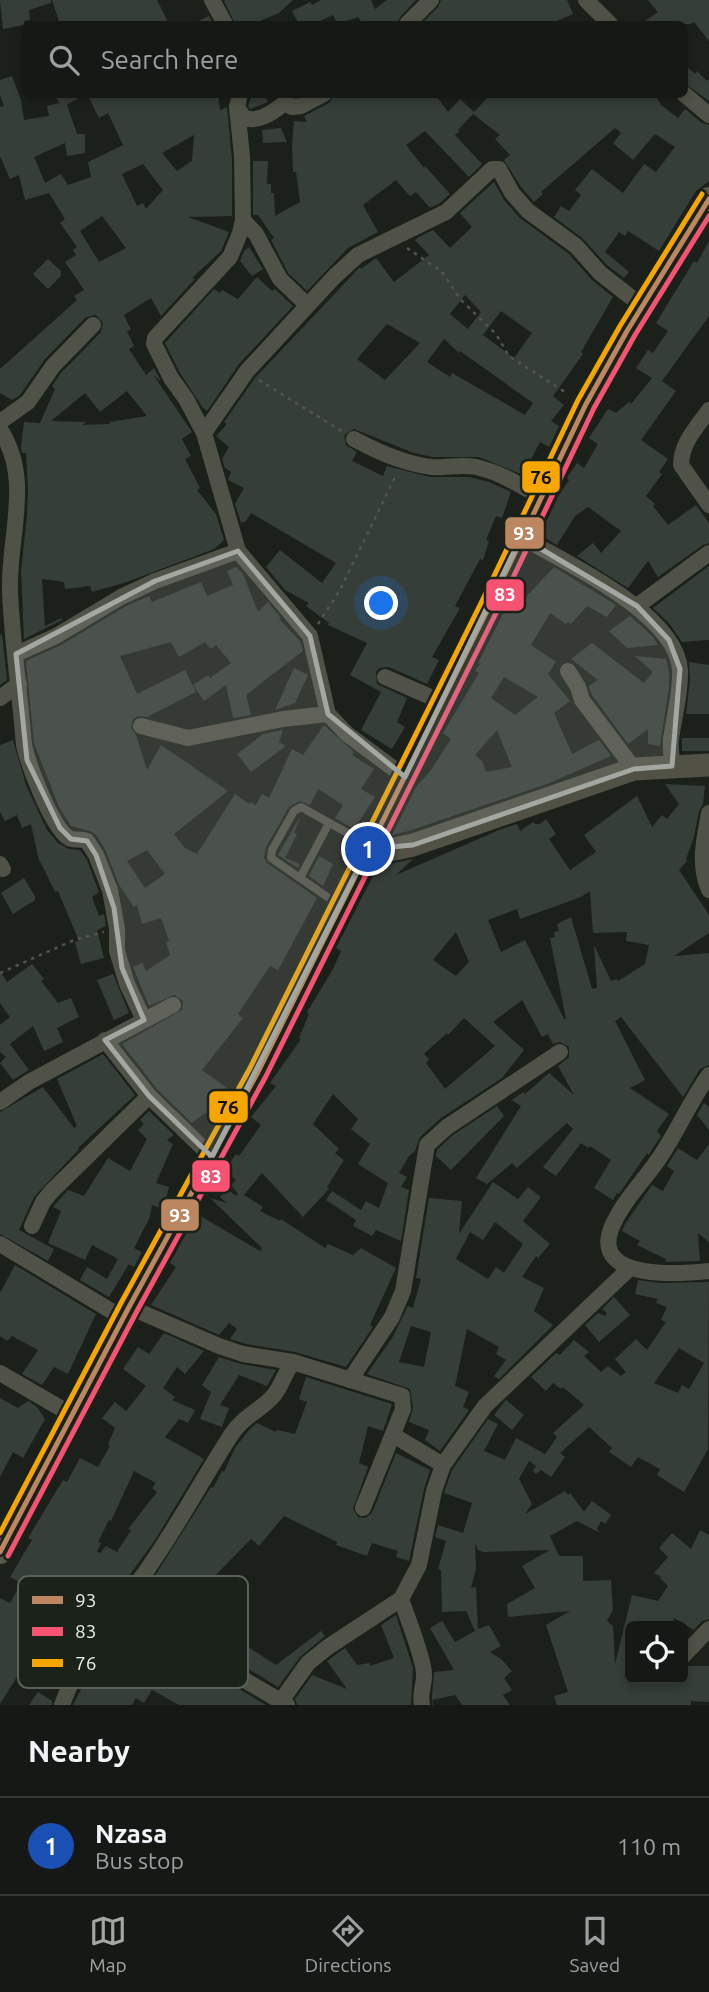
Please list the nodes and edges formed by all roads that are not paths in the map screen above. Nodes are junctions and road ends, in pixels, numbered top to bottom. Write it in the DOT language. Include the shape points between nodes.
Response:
graph roads {
  1 [pos="212,0"];
  2 [pos="431,0"];
  3 [pos="586,0"];
  4 [pos="223,21"];
  5 [pos="410,21"];
  6 [pos="607,21"];
  7 [pos="688,97"];
  8 [pos="316,98"];
  9 [pos="239,101"];
  10 [pos="709,115"];
  11 [pos="709,199"];
  12 [pos="243,220"];
  13 [pos="307,305"];
  14 [pos="642,306"];
  15 [pos="93,325"];
  16 [pos="709,410"];
  17 [pos="0,422"];
  18 [pos="0,429"];
  19 [pos="204,433"];
  20 [pos="355,439"];
  21 [pos="541,497"];
  22 [pos="709,505"];
  23 [pos="521,537"];
  24 [pos="238,551"];
  25 [pos="709,553"];
  26 [pos="638,606"];
  27 [pos="16,654"];
  28 [pos="568,671"];
  29 [pos="385,677"];
  30 [pos="19,684"];
  31 [pos="0,698"];
  32 [pos="442,702"];
  33 [pos="328,713"];
  34 [pos="141,726"];
  35 [pos="709,765"];
  36 [pos="672,766"];
  37 [pos="634,769"];
  38 [pos="405,777"];
  39 [pos="709,813"];
  40 [pos="329,823"];
  41 [pos="369,847"];
  42 [pos="300,878"];
  43 [pos="709,890"];
  44 [pos="341,907"];
  45 [pos="173,1005"];
  46 [pos="144,1020"];
  47 [pos="105,1040"];
  48 [pos="560,1052"];
  49 [pos="709,1075"];
  50 [pos="149,1096"];
  51 [pos="0,1102"];
  52 [pos="212,1157"];
  53 [pos="32,1226"];
  54 [pos="0,1244"];
  55 [pos="630,1268"];
  56 [pos="709,1271"];
  57 [pos="126,1312"];
  58 [pos="293,1362"];
  59 [pos="0,1373"];
  60 [pos="349,1380"];
  61 [pos="74,1416"];
  62 [pos="393,1435"];
  63 [pos="443,1465"];
  64 [pos="363,1508"];
  65 [pos="0,1552"];
  66 [pos="142,1576"];
  67 [pos="401,1599"];
  68 [pos="709,1629"];
  69 [pos="688,1651"];
  70 [pos="248,1682"];
  71 [pos="69,1688"];
  72 [pos="284,1703"];
  73 [pos="62,1705"];
  74 [pos="422,1705"];
  1 -- 4 [label="street"];
  2 -- 5 [label="street"];
  3 -- 6 [label="street"];
  7 -- 10 [label="street"];
  8 -- 9 [label="street" via="301,106 286,102 253,121 244,118"];
  9 -- 12 [label="street"];
  11 -- 14 [label="main road"];
  12 -- 13 [label="street" via="256,234 280,279"];
  12 -- 19 [label="street" via="230,257 155,338 171,378"];
  13 -- 14 [label="street" via="358,255 446,212 488,172 499,169 528,211 576,246 600,273"];
  13 -- 19 [label="street" via="247,371"];
  14 -- 21 [label="main road" via="586,404"];
  15 -- 17 [label="street" via="53,366 28,402"];
  16 -- 22 [label="street" via="687,441 681,464"];
  18 -- 27 [label="street" via="18,480 10,589"];
  19 -- 24 [label="street"];
  20 -- 21 [label="street" via="402,460 434,467 480,467"];
  21 -- 23 [label="main road"];
  23 -- 26 [label="street"];
  23 -- 32 [label="main road"];
  24 -- 27 [label="street" via="155,581"];
  24 -- 33 [label="street" via="310,636"];
  25 -- 26 [label="street"];
  26 -- 36 [label="street" via="669,640 680,668"];
  27 -- 30 [label="street"];
  28 -- 37 [label="street" via="582,700"];
  29 -- 32 [label="street"];
  30 -- 31 [label="street"];
  30 -- 46 [label="street" via="24,745 33,776 60,828 71,839 88,841 93,847 110,890 122,968"];
  32 -- 38 [label="main road"];
  33 -- 34 [label="street" via="188,738"];
  33 -- 38 [label="street" via="346,734"];
  35 -- 36 [label="main road"];
  36 -- 37 [label="main road"];
  37 -- 41 [label="main road" via="413,845 390,850"];
  38 -- 41 [label="main road"];
  39 -- 43 [label="street" via="702,870"];
  40 -- 41 [label="lane"];
  40 -- 42 [label="lane"];
  40 -- 42 [label="lane" via="301,807 294,811 272,850 271,858"];
  41 -- 44 [label="main road"];
  42 -- 44 [label="lane"];
  44 -- 52 [label="main road"];
  45 -- 46 [label="street"];
  46 -- 47 [label="street"];
  47 -- 50 [label="street"];
  47 -- 51 [label="street"];
  48 -- 60 [label="street" via="447,1127 427,1146 403,1291 393,1317"];
  49 -- 55 [label="street" via="610,1231 608,1245 615,1261"];
  50 -- 52 [label="street"];
  50 -- 53 [label="street" via="51,1192"];
  52 -- 57 [label="main road"];
  54 -- 57 [label="street"];
  55 -- 56 [label="street"];
  55 -- 63 [label="street" via="485,1406"];
  57 -- 58 [label="street" via="243,1354"];
  57 -- 61 [label="main road"];
  58 -- 60 [label="street"];
  58 -- 66 [label="street" via="273,1396 239,1423"];
  59 -- 61 [label="street"];
  60 -- 62 [label="street" via="402,1396 403,1409"];
  61 -- 65 [label="main road"];
  62 -- 63 [label="street"];
  62 -- 64 [label="street"];
  63 -- 67 [label="street" via="419,1565"];
  67 -- 72 [label="street" via="308,1663"];
  67 -- 74 [label="street" via="424,1668"];
  68 -- 69 [label="street"];
  70 -- 72 [label="street"];
  71 -- 73 [label="street"];
}
